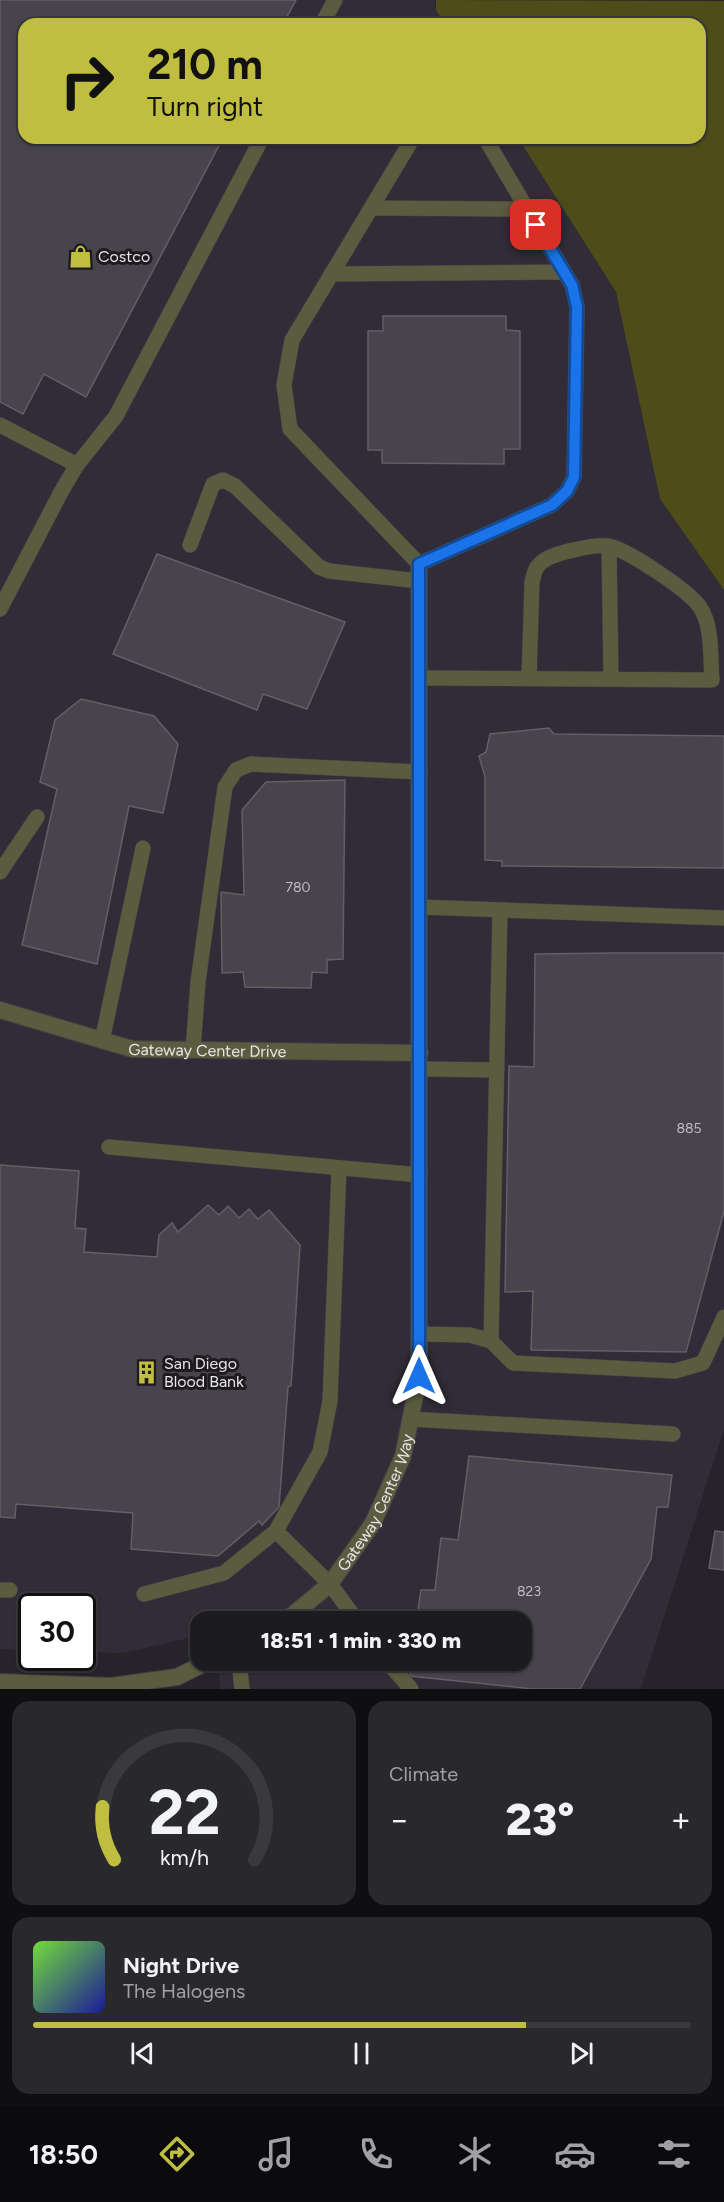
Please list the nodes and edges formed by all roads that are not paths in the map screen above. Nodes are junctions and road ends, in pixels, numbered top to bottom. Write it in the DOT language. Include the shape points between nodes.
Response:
graph roads {
  1 [pos="335,0"];
  2 [pos="325,18"];
  3 [pos="259,144"];
  4 [pos="409,144"];
  5 [pos="488,144"];
  6 [pos="371,208"];
  7 [pos="527,209"];
  8 [pos="564,272"];
  9 [pos="331,274"];
  10 [pos="0,424"];
  11 [pos="77,465"];
  12 [pos="190,545"];
  13 [pos="609,546"];
  14 [pos="419,564"];
  15 [pos="419,581"];
  16 [pos="0,609"];
  17 [pos="419,678"];
  18 [pos="529,679"];
  19 [pos="611,679"];
  20 [pos="420,771"];
  21 [pos="37,817"];
  22 [pos="143,848"];
  23 [pos="0,872"];
  24 [pos="420,907"];
  25 [pos="500,910"];
  26 [pos="724,918"];
  27 [pos="0,1010"];
  28 [pos="102,1041"];
  29 [pos="193,1050"];
  30 [pos="420,1061"];
  31 [pos="497,1070"];
  32 [pos="109,1147"];
  33 [pos="339,1168"];
  34 [pos="420,1175"];
  35 [pos="724,1317"];
  36 [pos="419,1334"];
  37 [pos="491,1341"];
  38 [pos="410,1419"];
  39 [pos="673,1434"];
  40 [pos="276,1530"];
  41 [pos="330,1584"];
  42 [pos="144,1594"];
  43 [pos="297,1611"];
  44 [pos="350,1611"];
  45 [pos="190,1670"];
  46 [pos="240,1671"];
  47 [pos="395,1671"];
  48 [pos="0,1682"];
  49 [pos="242,1689"];
  50 [pos="411,1689"];
  1 -- 2 [label="lane"];
  3 -- 11 [label="lane" via="116,416"];
  4 -- 6 [label="lane"];
  5 -- 7 [label="lane"];
  6 -- 7 [label="lane"];
  6 -- 9 [label="lane"];
  7 -- 8 [label="lane"];
  8 -- 9 [label="lane"];
  8 -- 14 [label="lane" via="577,307 574,477 567,491 552,505"];
  9 -- 14 [label="lane" via="292,340 284,385 290,429"];
  10 -- 11 [label="lane"];
  11 -- 16 [label="lane"];
  12 -- 15 [label="lane" via="213,484 223,480 235,486 319,567"];
  13 -- 18 [label="lane" via="590,547 544,560 536,567 531,582"];
  13 -- 19 [label="lane"];
  13 -- 19 [label="lane" via="625,552 699,606 707,623 712,680"];
  14 -- 15 [label="street, Gateway Center Way"];
  15 -- 17 [label="street, Gateway Center Way"];
  17 -- 18 [label="lane"];
  17 -- 20 [label="street, Gateway Center Way"];
  18 -- 19 [label="lane"];
  20 -- 24 [label="street, Gateway Center Way"];
  20 -- 29 [label="lane" via="251,764 236,770 225,787 215,846"];
  21 -- 23 [label="lane"];
  22 -- 28 [label="lane"];
  24 -- 25 [label="lane"];
  24 -- 30 [label="street, Gateway Center Way"];
  25 -- 26 [label="lane"];
  25 -- 31 [label="lane"];
  27 -- 28 [label="street, Gateway Center Drive"];
  28 -- 29 [label="street, Gateway Center Drive" via="132,1049"];
  29 -- 30 [label="street, Gateway Center Drive"];
  30 -- 31 [label="lane"];
  30 -- 34 [label="street, Gateway Center Way"];
  31 -- 37 [label="lane"];
  32 -- 33 [label="lane"];
  33 -- 34 [label="lane"];
  33 -- 40 [label="lane" via="330,1401 320,1452"];
  34 -- 36 [label="street, Gateway Center Way"];
  35 -- 37 [label="lane" via="703,1363 675,1371 513,1363"];
  36 -- 37 [label="lane" via="470,1335"];
  36 -- 38 [label="street, Gateway Center Way" via="419,1376"];
  38 -- 39 [label="lane"];
  38 -- 41 [label="street, Gateway Center Way" via="403,1456 373,1523"];
  40 -- 41 [label="lane"];
  40 -- 42 [label="lane" via="224,1573"];
  41 -- 43 [label="street, Gateway Center Way"];
  41 -- 44 [label="lane"];
  45 -- 48 [label="street" via="177,1677 111,1686"];
  46 -- 49 [label="lane"];
  47 -- 50 [label="lane"];
}
